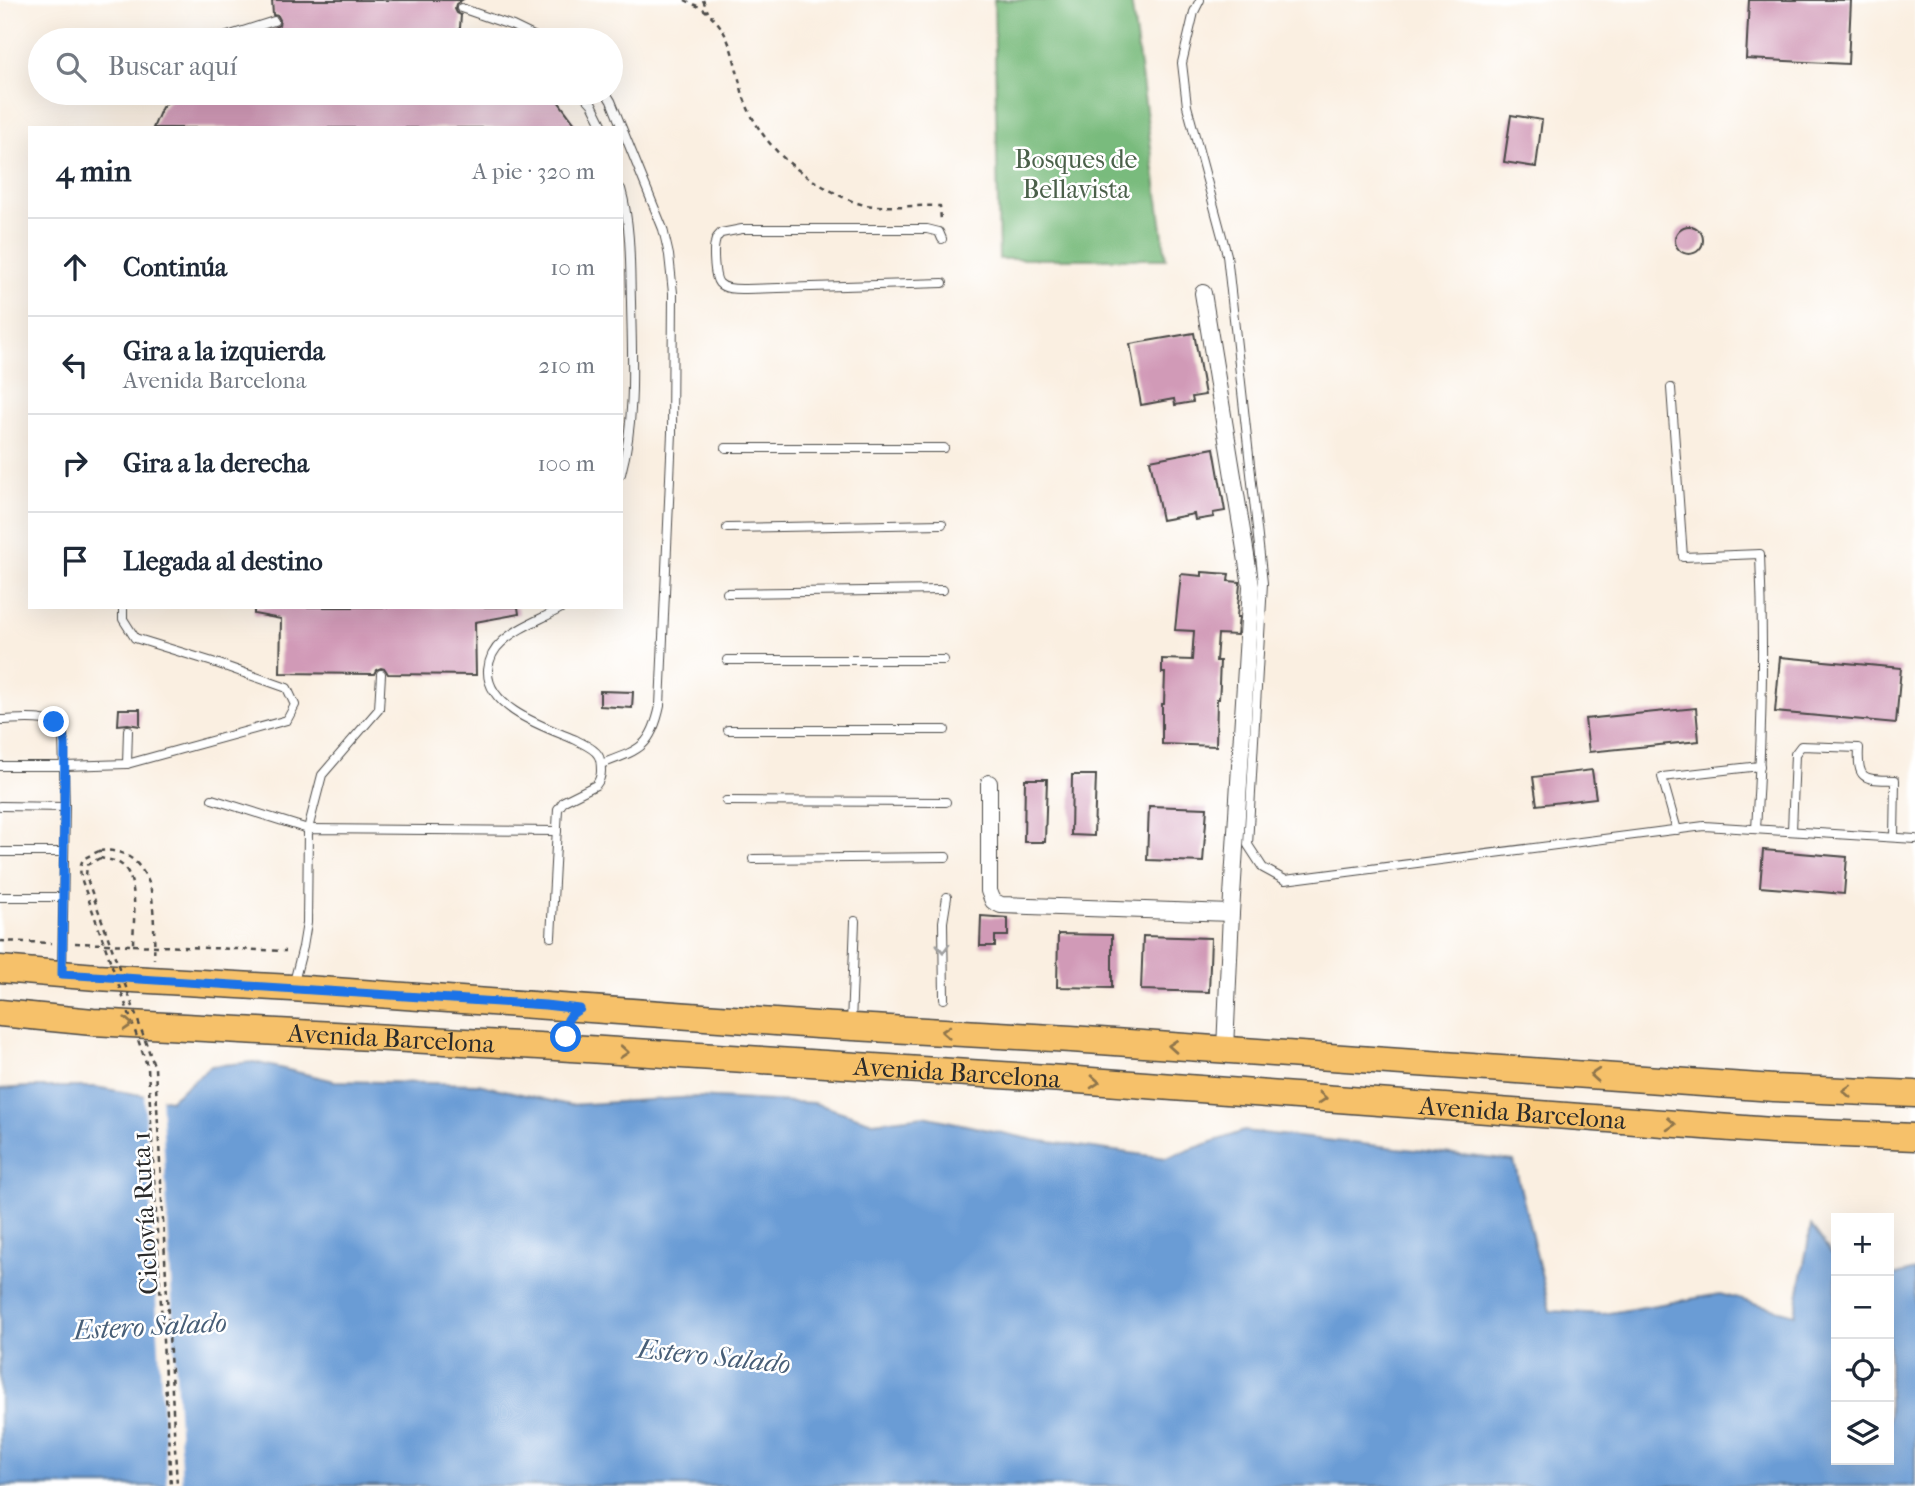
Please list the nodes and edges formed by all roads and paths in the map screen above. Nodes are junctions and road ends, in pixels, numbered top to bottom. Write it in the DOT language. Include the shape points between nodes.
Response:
graph roads {
  1 [pos="685,0"];
  2 [pos="703,0"];
  3 [pos="1200,0"];
  4 [pos="461,8"];
  5 [pos="708,12"];
  6 [pos="274,21"];
  7 [pos="513,26"];
  8 [pos="252,28"];
  9 [pos="515,28"];
  10 [pos="517,28"];
  11 [pos="592,105"];
  12 [pos="613,105"];
  13 [pos="603,126"];
  14 [pos="622,126"];
  15 [pos="623,129"];
  16 [pos="623,202"];
  17 [pos="942,239"];
  18 [pos="943,283"];
  19 [pos="1203,293"];
  20 [pos="1671,388"];
  21 [pos="726,448"];
  22 [pos="944,448"];
  23 [pos="623,465"];
  24 [pos="942,524"];
  25 [pos="727,528"];
  26 [pos="943,590"];
  27 [pos="727,593"];
  28 [pos="123,609"];
  29 [pos="559,609"];
  30 [pos="727,660"];
  31 [pos="944,660"];
  32 [pos="381,674"];
  33 [pos="0,720"];
  34 [pos="128,730"];
  35 [pos="728,730"];
  36 [pos="945,730"];
  37 [pos="127,764"];
  38 [pos="601,764"];
  39 [pos="1760,765"];
  40 [pos="0,766"];
  41 [pos="65,766"];
  42 [pos="989,783"];
  43 [pos="212,799"];
  44 [pos="726,800"];
  45 [pos="946,802"];
  46 [pos="0,806"];
  47 [pos="65,807"];
  48 [pos="308,829"];
  49 [pos="1756,829"];
  50 [pos="1677,830"];
  51 [pos="556,831"];
  52 [pos="1792,831"];
  53 [pos="1894,837"];
  54 [pos="1915,839"];
  55 [pos="0,852"];
  56 [pos="64,852"];
  57 [pos="946,857"];
  58 [pos="753,859"];
  59 [pos="0,897"];
  60 [pos="62,897"];
  61 [pos="947,897"];
  62 [pos="1231,914"];
  63 [pos="855,921"];
  64 [pos="551,937"];
  65 [pos="0,941"];
  66 [pos="61,943"];
  67 [pos="133,946"];
  68 [pos="155,946"];
  69 [pos="286,951"];
  70 [pos="154,959"];
  71 [pos="0,969"];
  72 [pos="50,973"];
  73 [pos="97,978"];
  74 [pos="292,988"];
  75 [pos="333,991"];
  76 [pos="944,999"];
  77 [pos="545,1005"];
  78 [pos="580,1009"];
  79 [pos="0,1013"];
  80 [pos="36,1016"];
  81 [pos="93,1022"];
  82 [pos="851,1027"];
  83 [pos="286,1033"];
  84 [pos="324,1035"];
  85 [pos="1021,1036"];
  86 [pos="1071,1039"];
  87 [pos="539,1046"];
  88 [pos="578,1049"];
  89 [pos="1225,1049"];
  90 [pos="1016,1077"];
  91 [pos="1064,1079"];
  92 [pos="1915,1094"];
  93 [pos="1915,1138"];
  94 [pos="171,1486"];
  95 [pos="177,1486"];
  1 -- 5 [label="path"];
  2 -- 5 [label="path"];
  3 -- 50 [label="lane" via="1182,63 1187,106 1227,255 1263,583 1248,845 1263,867 1284,880"];
  4 -- 7 [label="lane"];
  5 -- 17 [label="path" via="724,32 749,109 776,151 808,178 848,200 867,205 940,206"];
  6 -- 8 [label="lane"];
  7 -- 9 [label="lane"];
  7 -- 10 [label="lane"];
  11 -- 13 [label="lane"];
  12 -- 14 [label="lane"];
  15 -- 38 [label="lane" via="669,255 674,352 671,447 660,706 648,740"];
  16 -- 23 [label="lane" via="633,379"];
  17 -- 18 [label="lane" via="939,232 927,229 742,229 720,233 714,247 717,277 728,288"];
  19 -- 62 [label="street" via="1251,586"];
  20 -- 39 [label="lane" via="1683,557 1760,554"];
  21 -- 22 [label="lane"];
  24 -- 25 [label="lane"];
  26 -- 27 [label="lane"];
  28 -- 37 [label="lane" via="123,619 135,638 287,688 295,705 287,720"];
  29 -- 38 [label="lane" via="500,643 489,661 489,683 517,713 586,745 597,753"];
  30 -- 31 [label="lane"];
  32 -- 48 [label="lane" via="379,709 322,775"];
  33 -- 41 [label="lane" via="54,722 63,734"];
  34 -- 37 [label="lane"];
  35 -- 36 [label="lane"];
  37 -- 41 [label="lane"];
  38 -- 51 [label="lane" via="596,785 560,805"];
  39 -- 49 [label="lane"];
  39 -- 50 [label="lane" via="1662,777"];
  40 -- 41 [label="lane"];
  41 -- 47 [label="lane"];
  42 -- 62 [label="street" via="989,891 993,901 1001,905"];
  43 -- 48 [label="lane"];
  44 -- 45 [label="lane"];
  46 -- 47 [label="lane"];
  47 -- 56 [label="lane"];
  48 -- 51 [label="lane"];
  48 -- 74 [label="lane" via="307,923"];
  49 -- 50 [label="lane" via="1704,826"];
  49 -- 52 [label="lane"];
  51 -- 64 [label="lane"];
  52 -- 53 [label="lane"];
  52 -- 53 [label="lane" via="1795,754 1801,746 1858,748 1861,774 1869,779 1895,780"];
  53 -- 54 [label="lane"];
  55 -- 56 [label="lane"];
  56 -- 60 [label="lane"];
  57 -- 58 [label="lane"];
  59 -- 60 [label="lane"];
  60 -- 66 [label="lane"];
  61 -- 76 [label="lane, one-way"];
  62 -- 89 [label="street"];
  63 -- 82 [label="lane"];
  65 -- 66 [label="path"];
  66 -- 67 [label="path"];
  66 -- 72 [label="lane"];
  67 -- 68 [label="path"];
  67 -- 95 [label="path, Ciclovía Ruta 1, bridge" via="130,873 118,862 100,859 87,864 86,876 155,1068"];
  68 -- 69 [label="path"];
  68 -- 70 [label="path"];
  68 -- 94 [label="path, bridge" via="150,885 133,858 114,849 83,859 80,878 148,1068"];
  71 -- 72 [label="main road, Avenida Barcelona"];
  72 -- 73 [label="main road, Avenida Barcelona"];
  72 -- 80 [label="main road" via="46,976 55,988 54,1003"];
  73 -- 74 [label="main road, Avenida Barcelona"];
  73 -- 81 [label="main road" via="80,988 77,998 80,1013"];
  74 -- 75 [label="main road, Avenida Barcelona"];
  74 -- 83 [label="main road" via="301,1011"];
  75 -- 77 [label="main road, Avenida Barcelona"];
  75 -- 84 [label="main road" via="318,1003 315,1012"];
  77 -- 78 [label="main road, Avenida Barcelona"];
  77 -- 87 [label="main road" via="552,1011 556,1029 547,1043"];
  78 -- 82 [label="main road, Avenida Barcelona"];
  78 -- 88 [label="main road" via="566,1020 565,1029 566,1037"];
  79 -- 80 [label="main road, Avenida Barcelona"];
  80 -- 81 [label="main road, Avenida Barcelona"];
  81 -- 83 [label="main road, Avenida Barcelona, one-way"];
  85 -- 82 [label="main road, Avenida Barcelona, one-way"];
  83 -- 84 [label="main road, Avenida Barcelona"];
  84 -- 87 [label="main road, Avenida Barcelona"];
  85 -- 86 [label="main road, Avenida Barcelona"];
  85 -- 90 [label="main road" via="1029,1042 1033,1061"];
  89 -- 86 [label="main road, Avenida Barcelona, one-way"];
  86 -- 91 [label="main road" via="1056,1055"];
  87 -- 88 [label="main road, Avenida Barcelona"];
  88 -- 90 [label="main road, Avenida Barcelona, one-way"];
  92 -- 89 [label="main road, Avenida Barcelona, one-way"];
  90 -- 91 [label="main road, Avenida Barcelona"];
  91 -- 93 [label="main road, Avenida Barcelona, one-way"];
}
